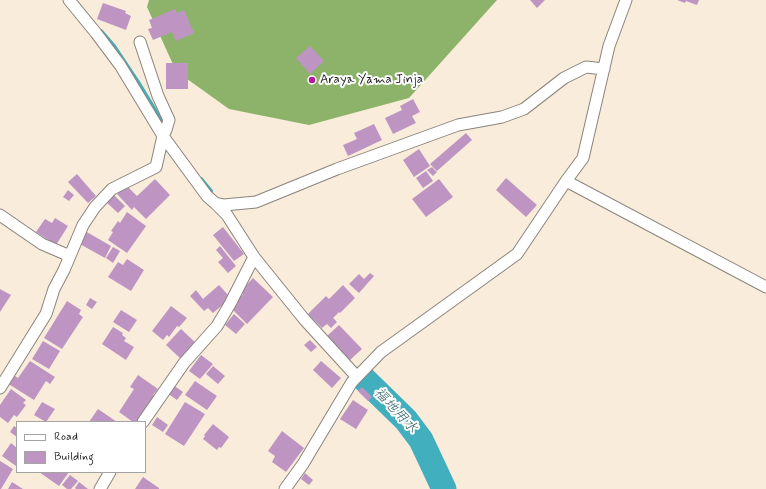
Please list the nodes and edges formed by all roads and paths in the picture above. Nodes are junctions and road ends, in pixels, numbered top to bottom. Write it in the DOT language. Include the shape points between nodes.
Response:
graph roads {
  1 [pos="69,0"];
  2 [pos="626,0"];
  3 [pos="140,42"];
  4 [pos="604,69"];
  5 [pos="163,136"];
  6 [pos="566,181"];
  7 [pos="215,203"];
  8 [pos="0,215"];
  9 [pos="70,256"];
  10 [pos="254,257"];
  11 [pos="766,287"];
  12 [pos="357,377"];
  13 [pos="0,388"];
  14 [pos="144,421"];
  15 [pos="109,473"];
  16 [pos="100,489"];
  17 [pos="285,489"];
  1 -- 5 [label="street" via="120,65"];
  2 -- 4 [label="street" via="609,46"];
  3 -- 5 [label="street" via="169,120"];
  4 -- 6 [label="street" via="583,158"];
  4 -- 7 [label="street" via="586,67 564,78 524,109 502,117 458,125 256,202 224,206"];
  5 -- 7 [label="street" via="207,196"];
  5 -- 9 [label="street" via="156,167 112,189 83,225"];
  6 -- 11 [label="street"];
  6 -- 12 [label="street" via="517,254 381,352"];
  7 -- 10 [label="street" via="227,215"];
  8 -- 9 [label="street" via="42,244"];
  9 -- 13 [label="street" via="54,289 46,314"];
  10 -- 12 [label="street" via="304,319"];
  10 -- 14 [label="street" via="216,326 184,363"];
  12 -- 17 [label="street"];
  15 -- 16 [label="street"];
}
